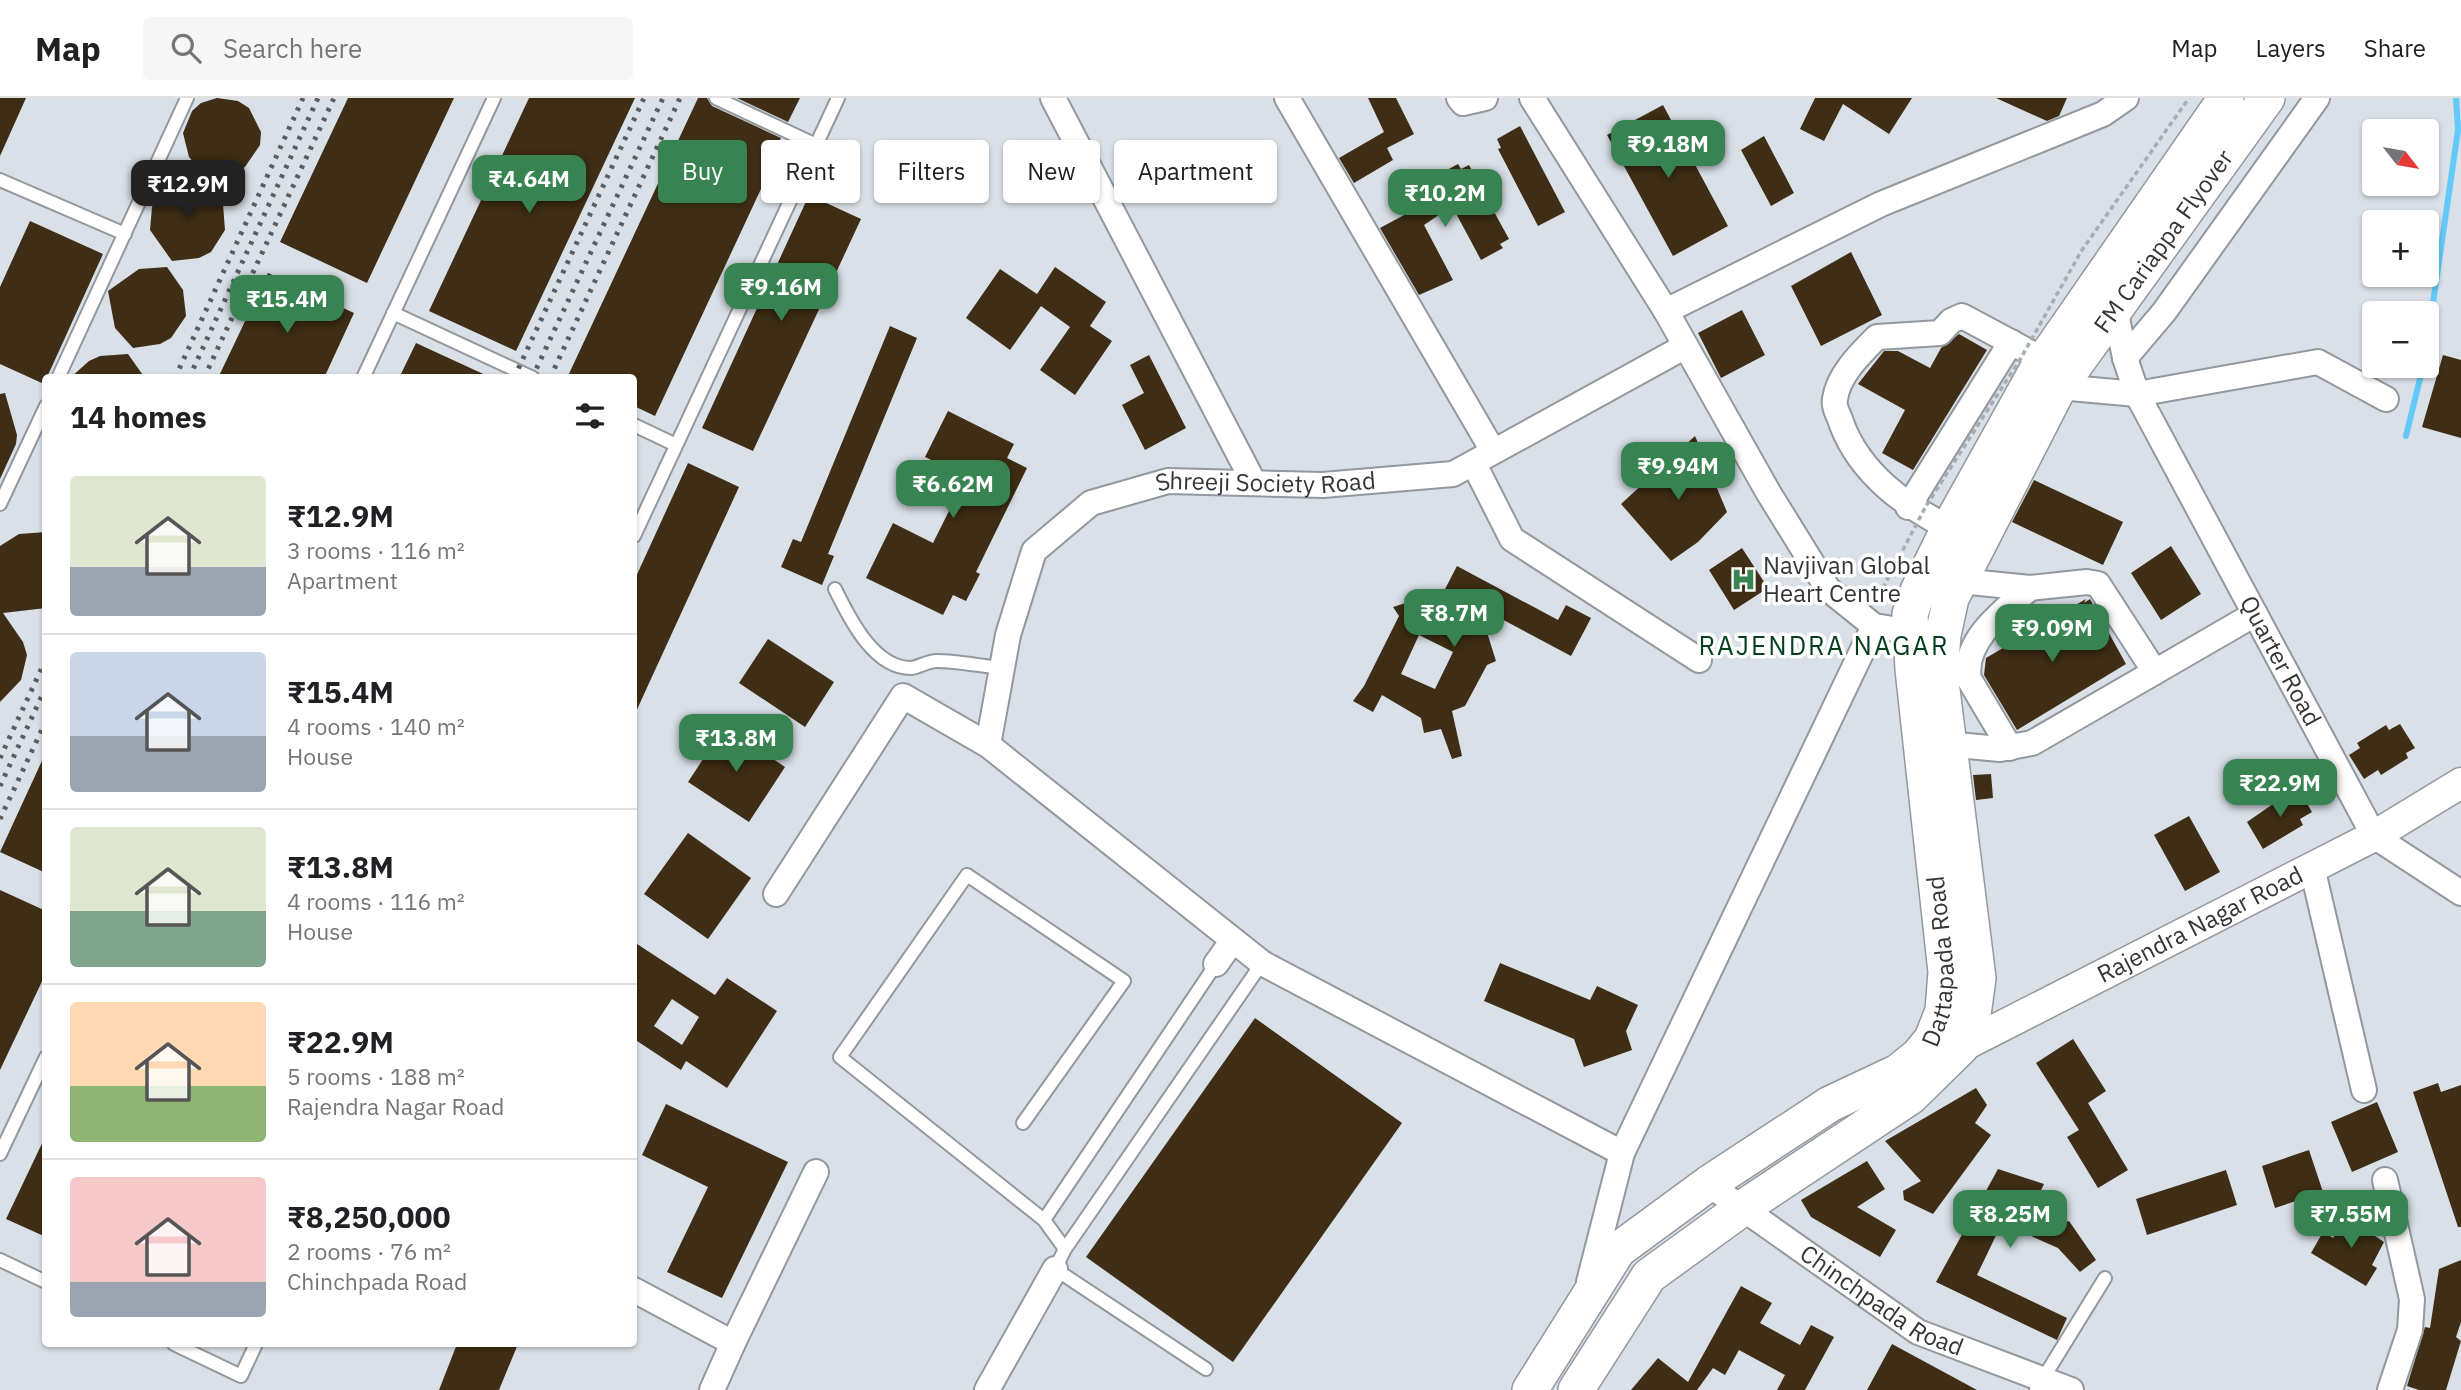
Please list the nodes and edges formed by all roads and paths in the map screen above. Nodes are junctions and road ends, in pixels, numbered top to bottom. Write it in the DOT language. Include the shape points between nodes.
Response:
graph roads {
  1 [pos="187,98"];
  2 [pos="494,98"];
  3 [pos="716,98"];
  4 [pos="838,98"];
  5 [pos="1053,98"];
  6 [pos="1287,98"];
  7 [pos="1459,98"];
  8 [pos="1485,98"];
  9 [pos="1532,98"];
  10 [pos="2126,98"];
  11 [pos="2189,98"];
  12 [pos="2226,98"];
  13 [pos="2267,98"];
  14 [pos="2317,98"];
  15 [pos="805,140"];
  16 [pos="818,140"];
  17 [pos="0,180"];
  18 [pos="789,203"];
  19 [pos="125,234"];
  20 [pos="2115,292"];
  21 [pos="1666,311"];
  22 [pos="393,313"];
  23 [pos="2011,342"];
  24 [pos="1684,347"];
  25 [pos="2125,358"];
  26 [pos="2046,373"];
  27 [pos="60,374"];
  28 [pos="365,374"];
  29 [pos="524,374"];
  30 [pos="1979,385"];
  31 [pos="2137,394"];
  32 [pos="2386,399"];
  33 [pos="2017,405"];
  34 [pos="42,415"];
  35 [pos="637,426"];
  36 [pos="676,445"];
  37 [pos="1937,455"];
  38 [pos="1483,457"];
  39 [pos="1977,476"];
  40 [pos="1254,483"];
  41 [pos="0,505"];
  42 [pos="1908,507"];
  43 [pos="1949,528"];
  44 [pos="637,530"];
  45 [pos="2030,588"];
  46 [pos="835,589"];
  47 [pos="1956,590"];
  48 [pos="1874,614"];
  49 [pos="2255,614"];
  50 [pos="1935,654"];
  51 [pos="1699,660"];
  52 [pos="1002,668"];
  53 [pos="2155,672"];
  54 [pos="1935,743"];
  55 [pos="988,745"];
  56 [pos="2010,748"];
  57 [pos="2461,783"];
  58 [pos="2374,836"];
  59 [pos="2312,867"];
  60 [pos="2461,893"];
  61 [pos="776,894"];
  62 [pos="1233,940"];
  63 [pos="1262,963"];
  64 [pos="1216,964"];
  65 [pos="1946,1043"];
  66 [pos="42,1065"];
  67 [pos="2364,1090"];
  68 [pos="1023,1124"];
  69 [pos="1622,1153"];
  70 [pos="0,1154"];
  71 [pos="816,1172"];
  72 [pos="2385,1180"];
  73 [pos="1708,1184"];
  74 [pos="1744,1207"];
  75 [pos="1044,1220"];
  76 [pos="1060,1259"];
  77 [pos="0,1260"];
  78 [pos="2105,1278"];
  79 [pos="42,1280"];
  80 [pos="637,1292"];
  81 [pos="1583,1307"];
  82 [pos="733,1343"];
  83 [pos="180,1347"];
  84 [pos="255,1347"];
  85 [pos="1206,1369"];
  86 [pos="2040,1385"];
  87 [pos="712,1390"];
  88 [pos="987,1390"];
  89 [pos="1530,1390"];
  90 [pos="1576,1390"];
  91 [pos="2071,1390"];
  92 [pos="2390,1390"];
  1 -- 19 [label="lane"];
  2 -- 22 [label="lane"];
  3 -- 15 [label="lane"];
  4 -- 16 [label="lane"];
  5 -- 40 [label="street"];
  6 -- 38 [label="street"];
  7 -- 8 [label="street" via="1463,103"];
  9 -- 21 [label="street"];
  10 -- 21 [label="street" via="2103,114 1881,204"];
  11 -- 48 [label="path, bridge" via="2082,250 2021,358 1926,506"];
  12 -- 20 [label="main road, FM Cariappa Flyover"];
  13 -- 20 [label="main road, FM Cariappa Flyover"];
  14 -- 25 [label="street" via="2164,312"];
  17 -- 19 [label="lane"];
  18 -- 36 [label="lane"];
  19 -- 27 [label="lane"];
  20 -- 25 [label="street, Quarter Road"];
  20 -- 26 [label="main road, FM Cariappa Flyover"];
  21 -- 24 [label="street"];
  22 -- 28 [label="lane"];
  22 -- 29 [label="lane"];
  23 -- 26 [label="street"];
  23 -- 30 [label="street"];
  23 -- 42 [label="street" via="1962,316 1940,333 1877,337 1858,355 1834,402 1849,442 1870,471"];
  24 -- 38 [label="street, Shreeji Society Road"];
  24 -- 48 [label="street" via="1828,589"];
  25 -- 31 [label="street, Quarter Road"];
  26 -- 31 [label="street"];
  26 -- 33 [label="main road"];
  26 -- 47 [label="main road"];
  30 -- 33 [label="street"];
  30 -- 37 [label="street"];
  31 -- 32 [label="street" via="2318,362"];
  31 -- 49 [label="street, Quarter Road"];
  33 -- 39 [label="main road"];
  34 -- 41 [label="lane"];
  35 -- 36 [label="lane"];
  36 -- 44 [label="lane"];
  37 -- 39 [label="street"];
  37 -- 42 [label="street"];
  38 -- 40 [label="street, Shreeji Society Road" via="1453,474 1323,485"];
  38 -- 51 [label="street" via="1512,539"];
  39 -- 43 [label="main road"];
  40 -- 52 [label="street, Shreeji Society Road" via="1168,481 1091,503 1034,551"];
  42 -- 43 [label="street"];
  43 -- 50 [label="main road" via="1910,614"];
  45 -- 47 [label="street"];
  45 -- 50 [label="street" via="1983,635"];
  45 -- 53 [label="street" via="2098,584"];
  46 -- 52 [label="lane" via="860,634 895,664 912,668 934,660"];
  47 -- 50 [label="main road"];
  48 -- 50 [label="street"];
  48 -- 69 [label="street"];
  49 -- 53 [label="street"];
  49 -- 58 [label="street, Quarter Road"];
  50 -- 54 [label="main road"];
  50 -- 56 [label="street" via="1969,679"];
  52 -- 55 [label="street, Shreeji Society Road"];
  53 -- 56 [label="street"];
  54 -- 56 [label="street"];
  54 -- 65 [label="main road" via="1978,978 1971,1029"];
  55 -- 61 [label="street" via="903,696"];
  55 -- 62 [label="street"];
  57 -- 58 [label="street, Rajendra Nagar Road"];
  58 -- 59 [label="street, Rajendra Nagar Road"];
  58 -- 60 [label="street, Quarter Road"];
  59 -- 65 [label="street, Rajendra Nagar Road"];
  59 -- 67 [label="street"];
  62 -- 63 [label="street"];
  62 -- 64 [label="street"];
  63 -- 69 [label="street"];
  63 -- 76 [label="lane"];
  64 -- 75 [label="lane"];
  65 -- 73 [label="main road, Dattapada Road" via="1830,1104"];
  65 -- 74 [label="main road" via="1910,1097"];
  66 -- 70 [label="lane"];
  68 -- 75 [label="lane" via="1124,981 967,875 840,1057"];
  69 -- 81 [label="street"];
  71 -- 82 [label="street"];
  72 -- 92 [label="street" via="2412,1299 2410,1330"];
  73 -- 74 [label="street, Chinchpada Road"];
  73 -- 81 [label="main road, Dattapada Road" via="1618,1251"];
  74 -- 86 [label="street, Chinchpada Road" via="1917,1332"];
  74 -- 90 [label="main road" via="1648,1276"];
  75 -- 76 [label="lane"];
  76 -- 85 [label="lane"];
  76 -- 88 [label="street"];
  77 -- 79 [label="lane"];
  78 -- 86 [label="lane"];
  80 -- 82 [label="street"];
  81 -- 89 [label="main road, Dattapada Road"];
  82 -- 87 [label="street"];
  83 -- 84 [label="lane" via="241,1376"];
  86 -- 91 [label="street, Chinchpada Road"];
}
